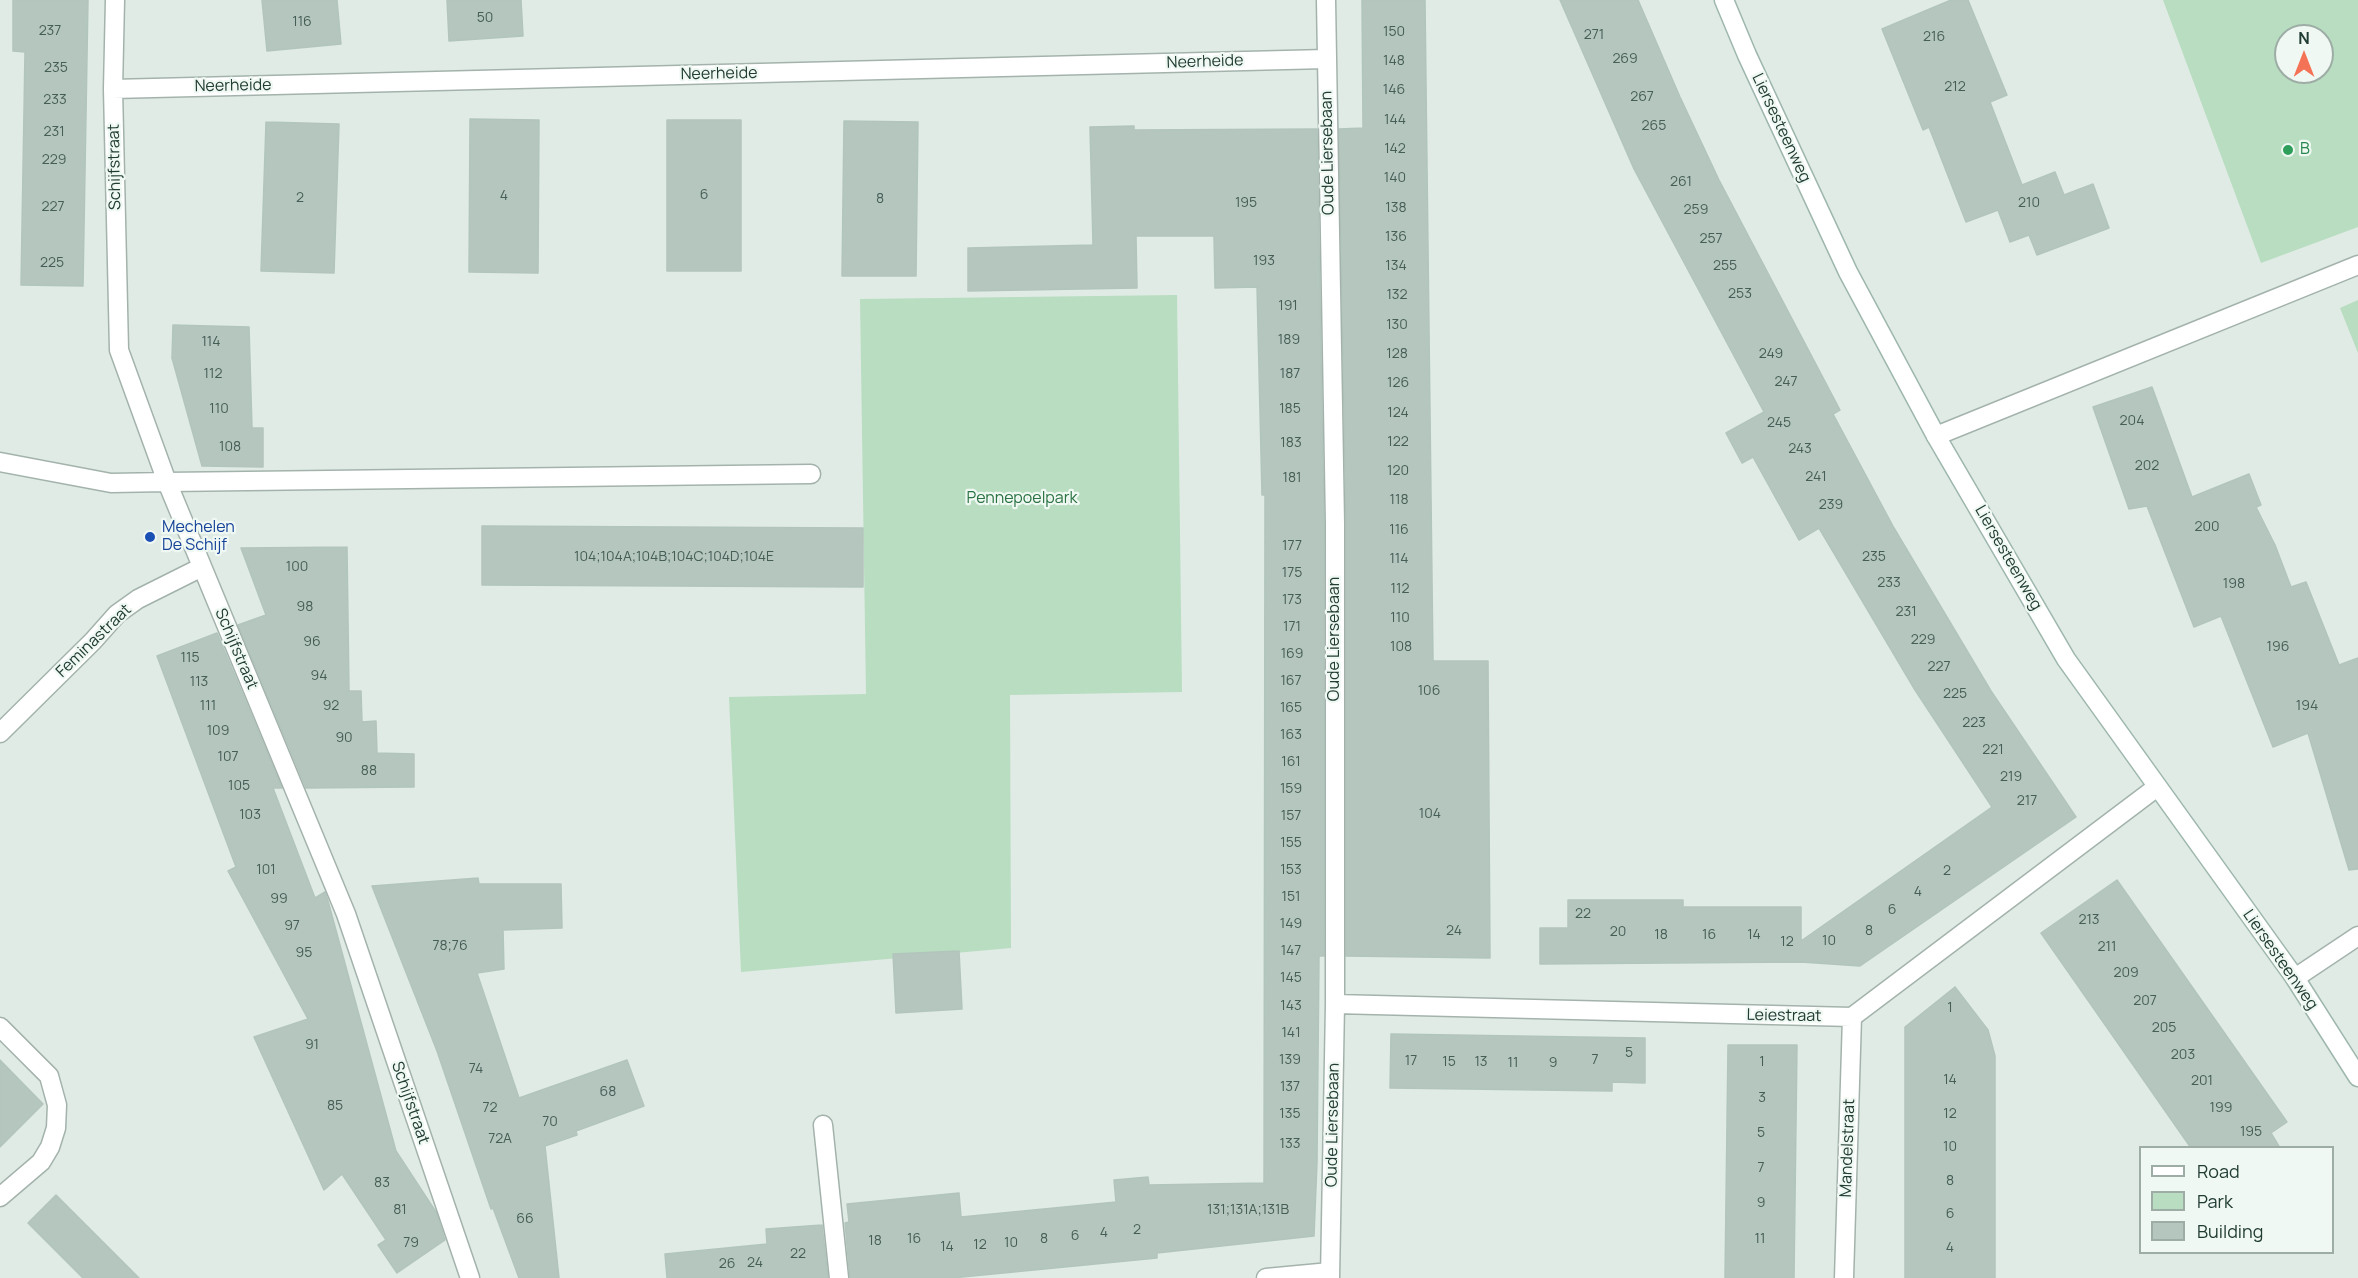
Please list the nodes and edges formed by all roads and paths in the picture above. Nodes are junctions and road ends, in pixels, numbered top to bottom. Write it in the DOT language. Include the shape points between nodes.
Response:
graph roads {
  1 [pos="115,0"];
  2 [pos="1326,0"];
  3 [pos="1724,0"];
  4 [pos="1326,59"];
  5 [pos="113,89"];
  6 [pos="2358,265"];
  7 [pos="1936,436"];
  8 [pos="0,462"];
  9 [pos="811,474"];
  10 [pos="167,482"];
  11 [pos="201,567"];
  12 [pos="0,733"];
  13 [pos="2157,787"];
  14 [pos="2358,936"];
  15 [pos="2295,978"];
  16 [pos="1335,1004"];
  17 [pos="1852,1017"];
  18 [pos="0,1027"];
  19 [pos="2358,1077"];
  20 [pos="823,1125"];
  21 [pos="0,1197"];
  22 [pos="1330,1275"];
  23 [pos="470,1278"];
  24 [pos="839,1278"];
  25 [pos="1266,1278"];
  26 [pos="1844,1278"];
  1 -- 5 [label="street, Schijfstraat"];
  2 -- 4 [label="street, Oude Liersebaan"];
  3 -- 7 [label="street, Liersesteenweg" via="1848,272"];
  4 -- 5 [label="street, Neerheide"];
  4 -- 16 [label="street, Oude Liersebaan" via="1335,523"];
  5 -- 10 [label="street, Schijfstraat" via="119,350"];
  6 -- 7 [label="street"];
  7 -- 13 [label="street, Liersesteenweg" via="2066,658"];
  8 -- 10 [label="street" via="111,483"];
  9 -- 10 [label="street"];
  10 -- 11 [label="street, Schijfstraat"];
  11 -- 12 [label="street, Feminastraat" via="117,614"];
  11 -- 23 [label="street, Schijfstraat" via="346,914"];
  13 -- 15 [label="street, Liersesteenweg"];
  13 -- 17 [label="street"];
  14 -- 15 [label="street"];
  15 -- 19 [label="street, Liersesteenweg"];
  16 -- 17 [label="street, Leiestraat"];
  16 -- 22 [label="street, Oude Liersebaan"];
  17 -- 26 [label="street, Mandelstraat"];
  18 -- 21 [label="street" via="49,1076 57,1105 56,1128 41,1162"];
  20 -- 24 [label="street"];
  22 -- 25 [label="street"];
}
